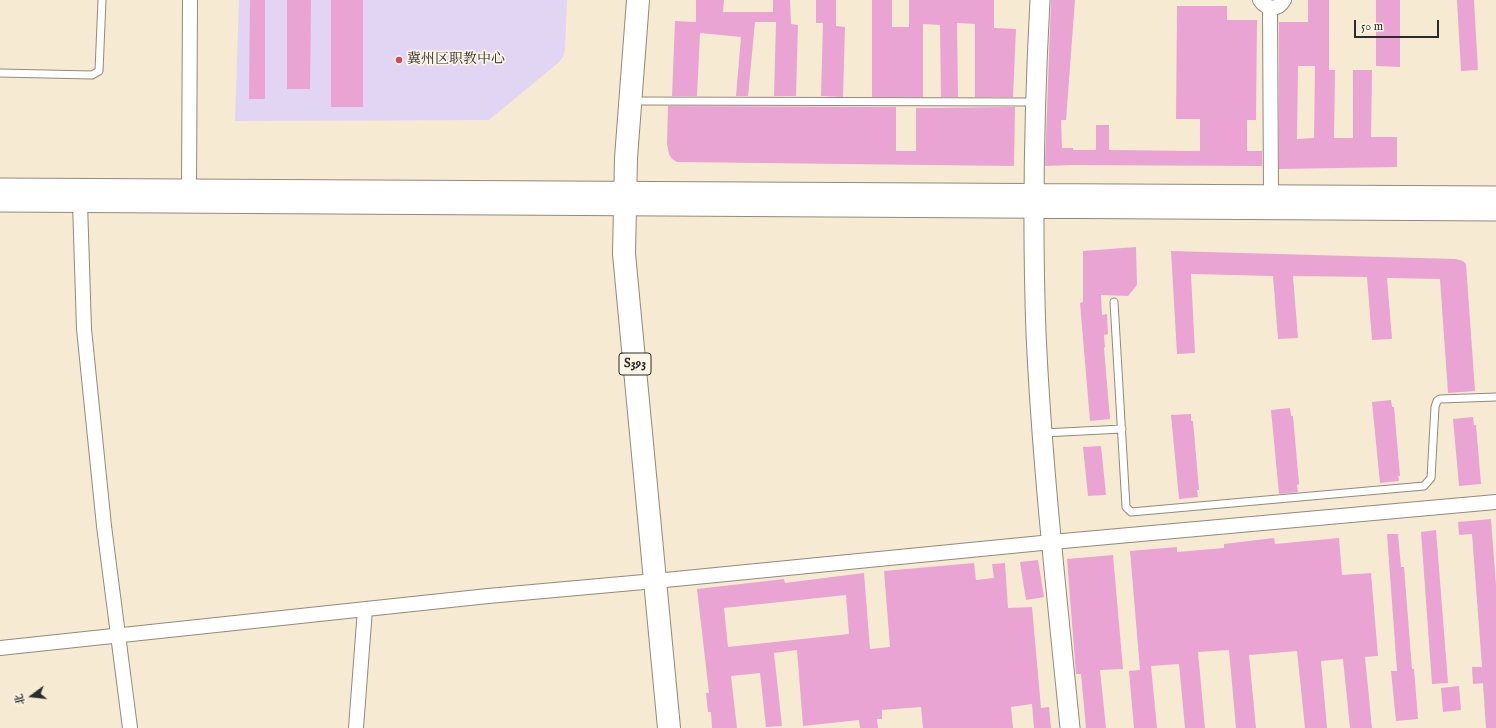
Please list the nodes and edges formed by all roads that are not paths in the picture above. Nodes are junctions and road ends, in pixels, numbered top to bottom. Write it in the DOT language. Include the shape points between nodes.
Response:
graph roads {
  1 [pos="102,0"];
  2 [pos="190,0"];
  3 [pos="638,0"];
  4 [pos="1040,0"];
  5 [pos="1284,0"];
  6 [pos="1265,4"];
  7 [pos="0,73"];
  8 [pos="630,101"];
  9 [pos="1035,102"];
  10 [pos="0,188"];
  11 [pos="189,188"];
  12 [pos="1271,195"];
  13 [pos="1496,196"];
  14 [pos="624,198"];
  15 [pos="1034,200"];
  16 [pos="0,202"];
  17 [pos="80,203"];
  18 [pos="1496,211"];
  19 [pos="1114,302"];
  20 [pos="1496,397"];
  21 [pos="1122,429"];
  22 [pos="1043,433"];
  23 [pos="1496,502"];
  24 [pos="1052,542"];
  25 [pos="655,581"];
  26 [pos="365,609"];
  27 [pos="118,635"];
  28 [pos="0,648"];
  29 [pos="130,728"];
  30 [pos="356,728"];
  31 [pos="669,728"];
  32 [pos="1070,728"];
  1 -- 7 [label="lane" via="99,71 92,75"];
  2 -- 11 [label="street"];
  3 -- 8 [label="main road, S393"];
  4 -- 9 [label="main road"];
  5 -- 6 [label="street" via="1276,7"];
  6 -- 12 [label="street"];
  8 -- 9 [label="lane"];
  8 -- 14 [label="main road, S393"];
  9 -- 15 [label="main road"];
  10 -- 11 [label="main road"];
  11 -- 14 [label="main road"];
  12 -- 13 [label="main road"];
  12 -- 15 [label="main road"];
  14 -- 15 [label="main road"];
  14 -- 17 [label="main road"];
  14 -- 25 [label="main road, S393" via="624,254"];
  15 -- 18 [label="main road"];
  15 -- 22 [label="main road" via="1036,334"];
  16 -- 17 [label="main road"];
  17 -- 27 [label="street" via="84,329"];
  19 -- 21 [label="lane"];
  20 -- 21 [label="lane" via="1437,401 1431,478 1424,486 1147,511 1131,512 1126,507"];
  21 -- 22 [label="lane"];
  22 -- 24 [label="main road"];
  23 -- 24 [label="street"];
  24 -- 25 [label="street"];
  24 -- 32 [label="main road"];
  25 -- 26 [label="street"];
  25 -- 31 [label="main road, S393"];
  26 -- 27 [label="street"];
  26 -- 30 [label="street"];
  27 -- 28 [label="street"];
  27 -- 29 [label="street"];
}
